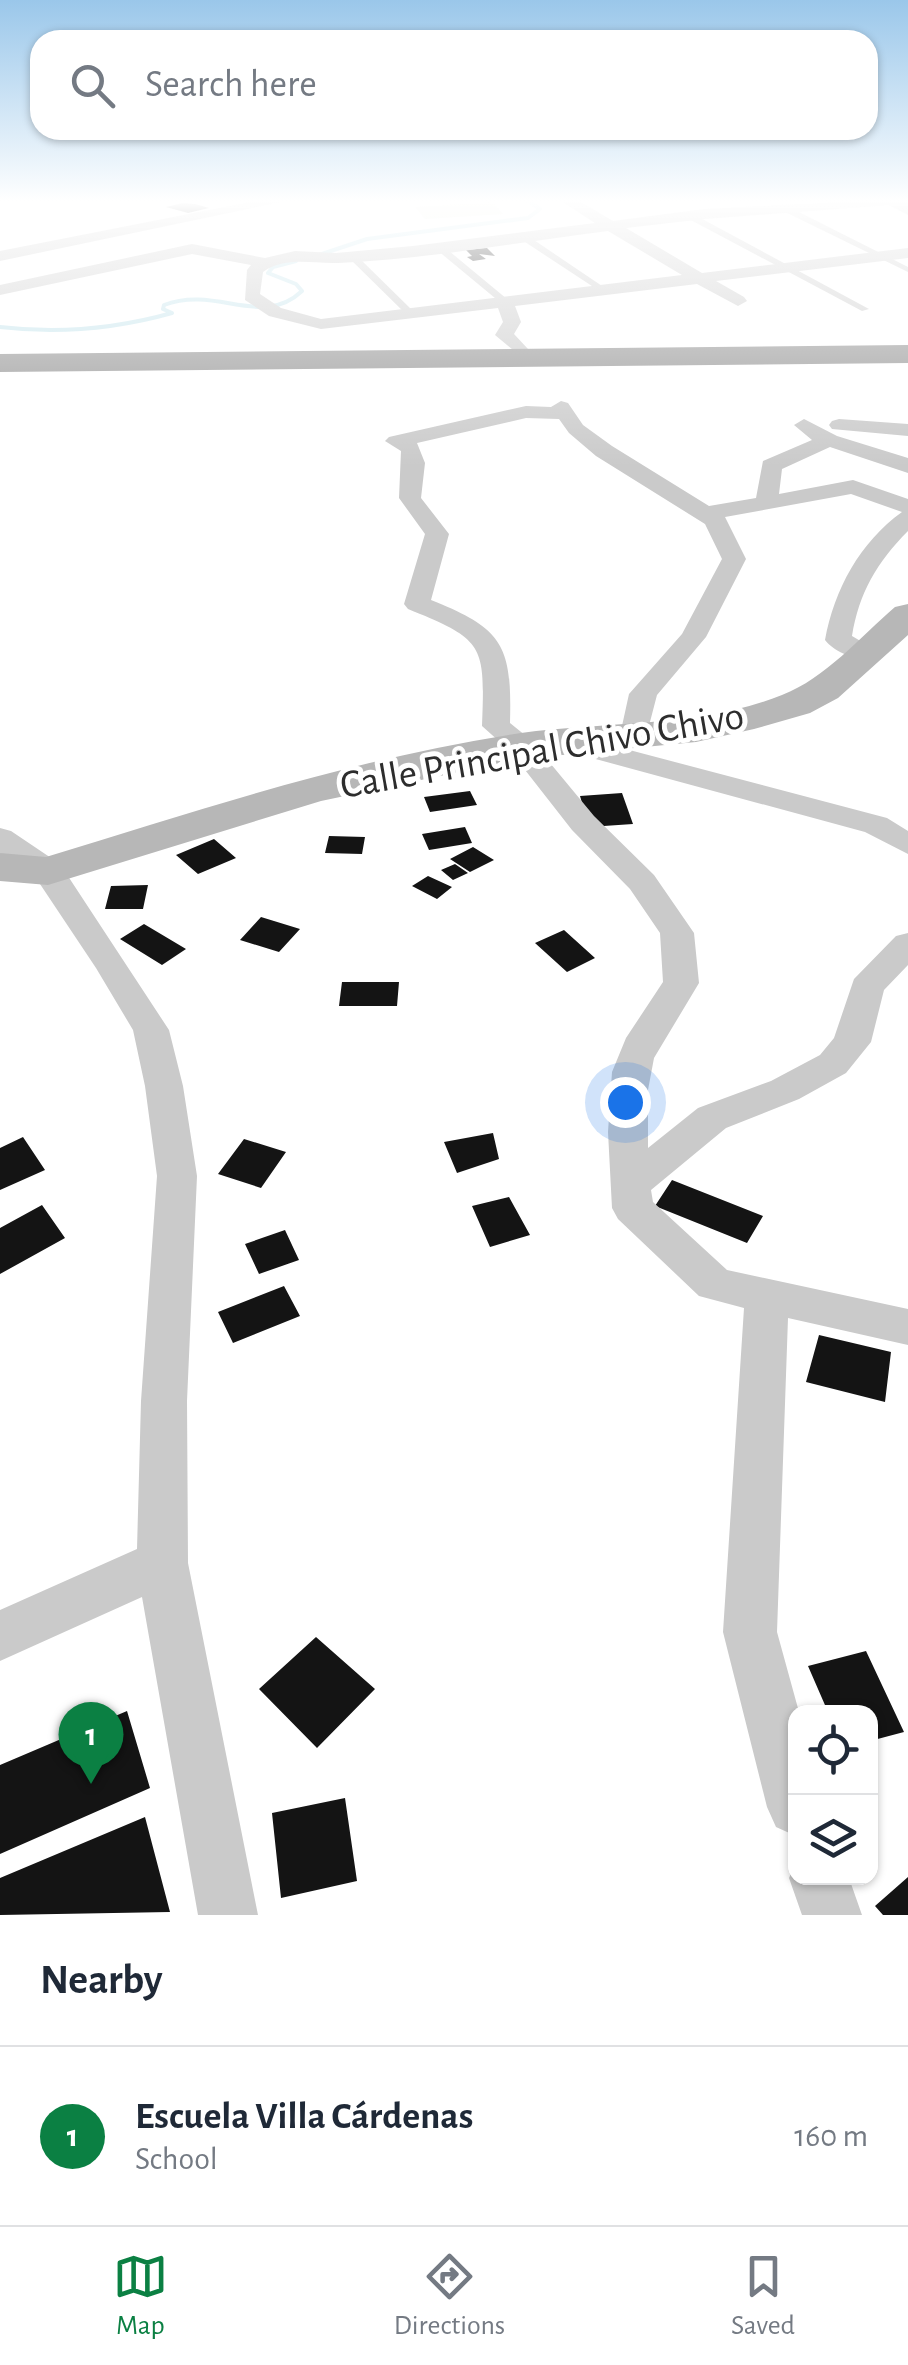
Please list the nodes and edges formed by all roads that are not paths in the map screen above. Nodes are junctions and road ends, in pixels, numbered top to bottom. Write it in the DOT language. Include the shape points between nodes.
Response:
graph roads {
  1 [pos="252,288"];
  2 [pos="381,288"];
  3 [pos="489,288"];
  4 [pos="598,288"];
  5 [pos="716,288"];
  6 [pos="827,288"];
  7 [pos="504,301"];
  8 [pos="738,301"];
  9 [pos="865,309"];
  10 [pos="410,313"];
  11 [pos="908,345"];
  12 [pos="519,349"];
  13 [pos="0,354"];
  14 [pos="908,354"];
  15 [pos="0,363"];
  16 [pos="908,430"];
  17 [pos="824,442"];
  18 [pos="908,466"];
  19 [pos="767,504"];
  20 [pos="705,514"];
  21 [pos="907,518"];
  22 [pos="908,615"];
  23 [pos="855,662"];
  24 [pos="636,735"];
  25 [pos="565,742"];
  26 [pos="521,746"];
  27 [pos="0,838"];
  28 [pos="908,844"];
  29 [pos="0,867"];
  30 [pos="48,871"];
  31 [pos="908,944"];
  32 [pos="630,1185"];
  33 [pos="767,1298"];
  34 [pos="908,1326"];
  35 [pos="162,1563"];
  36 [pos="0,1636"];
  37 [pos="793,1795"];
  38 [pos="822,1885"];
  39 [pos="228,1915"];
  40 [pos="832,1915"];
  1 -- 10 [label="street" via="251,296 275,312 321,324"];
  2 -- 10 [label="lane"];
  3 -- 7 [label="lane"];
  4 -- 7 [label="street"];
  5 -- 8 [label="street"];
  6 -- 9 [label="lane"];
  7 -- 10 [label="street"];
  7 -- 12 [label="street" via="512,322 504,335"];
  11 -- 12 [label="highway"];
  12 -- 13 [label="highway"];
  14 -- 15 [label="highway"];
  16 -- 17 [label="street" via="804,426"];
  17 -- 18 [label="street" via="886,452"];
  17 -- 19 [label="street" via="772,466"];
  19 -- 20 [label="street"];
  19 -- 21 [label="street" via="853,487"];
  20 -- 24 [label="street" via="715,520 734,559 693,638 644,694"];
  20 -- 26 [label="street" via="604,452 563,410 396,441 411,448 410,498 437,534 417,604 482,632 498,661 496,726"];
  21 -- 23 [label="street" via="867,558 842,612 838,640"];
  22 -- 23 [label="street, Calle Principal Chivo Chivo"];
  23 -- 24 [label="street, Calle Principal Chivo Chivo" via="796,704 696,730"];
  24 -- 25 [label="street, Calle Principal Chivo Chivo"];
  25 -- 26 [label="street, Calle Principal Chivo Chivo"];
  25 -- 28 [label="street" via="876,825"];
  26 -- 30 [label="street, Calle Principal Chivo Chivo" via="311,790"];
  26 -- 32 [label="street" via="642,882 677,932 681,984 634,1060"];
  27 -- 30 [label="street"];
  29 -- 30 [label="street, Calle Principal Chivo Chivo"];
  30 -- 35 [label="street" via="151,1030 164,1086 177,1176"];
  31 -- 32 [label="street" via="867,987 852,1042 833,1064 712,1118"];
  32 -- 33 [label="street" via="634,1208 714,1284"];
  33 -- 34 [label="street"];
  33 -- 37 [label="street" via="750,1632"];
  35 -- 36 [label="street"];
  35 -- 39 [label="street"];
  38 -- 40 [label="street"];
}
